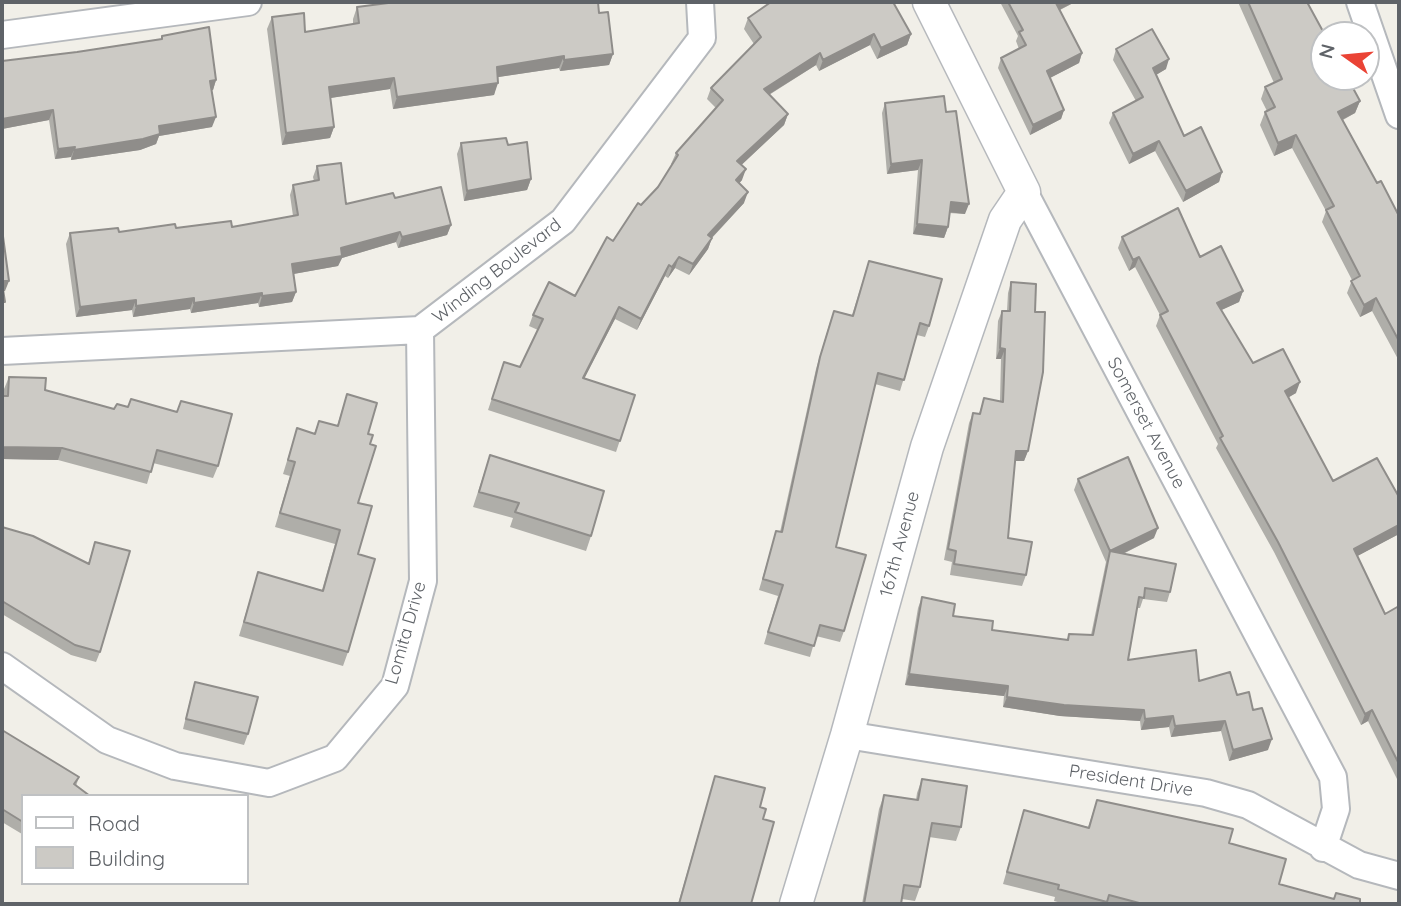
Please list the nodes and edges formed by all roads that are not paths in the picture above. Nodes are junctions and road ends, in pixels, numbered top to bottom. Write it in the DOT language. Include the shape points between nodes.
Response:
graph roads {
  1 [pos="248,2"];
  2 [pos="700,2"];
  3 [pos="929,2"];
  4 [pos="1360,2"];
  5 [pos="2,35"];
  6 [pos="1399,116"];
  7 [pos="1024,192"];
  8 [pos="421,330"];
  9 [pos="2,351"];
  10 [pos="2,666"];
  11 [pos="847,735"];
  12 [pos="1323,848"];
  13 [pos="1399,876"];
  14 [pos="796,904"];
  1 -- 5 [label="street"];
  2 -- 8 [label="street, Winding Boulevard" via="702,38 563,221"];
  3 -- 7 [label="street, Somerset Avenue"];
  4 -- 6 [label="street"];
  7 -- 11 [label="street, 167th Avenue" via="1005,220 927,447"];
  7 -- 12 [label="street, Somerset Avenue" via="1333,777 1336,809"];
  8 -- 9 [label="street, Winding Boulevard"];
  8 -- 10 [label="street, Lomita Drive" via="423,580 395,686 335,758 268,783 175,766 107,740"];
  11 -- 12 [label="street, President Drive" via="1206,793 1248,806"];
  11 -- 14 [label="street, 167th Avenue"];
  12 -- 13 [label="street, President Drive" via="1359,865"];
}
